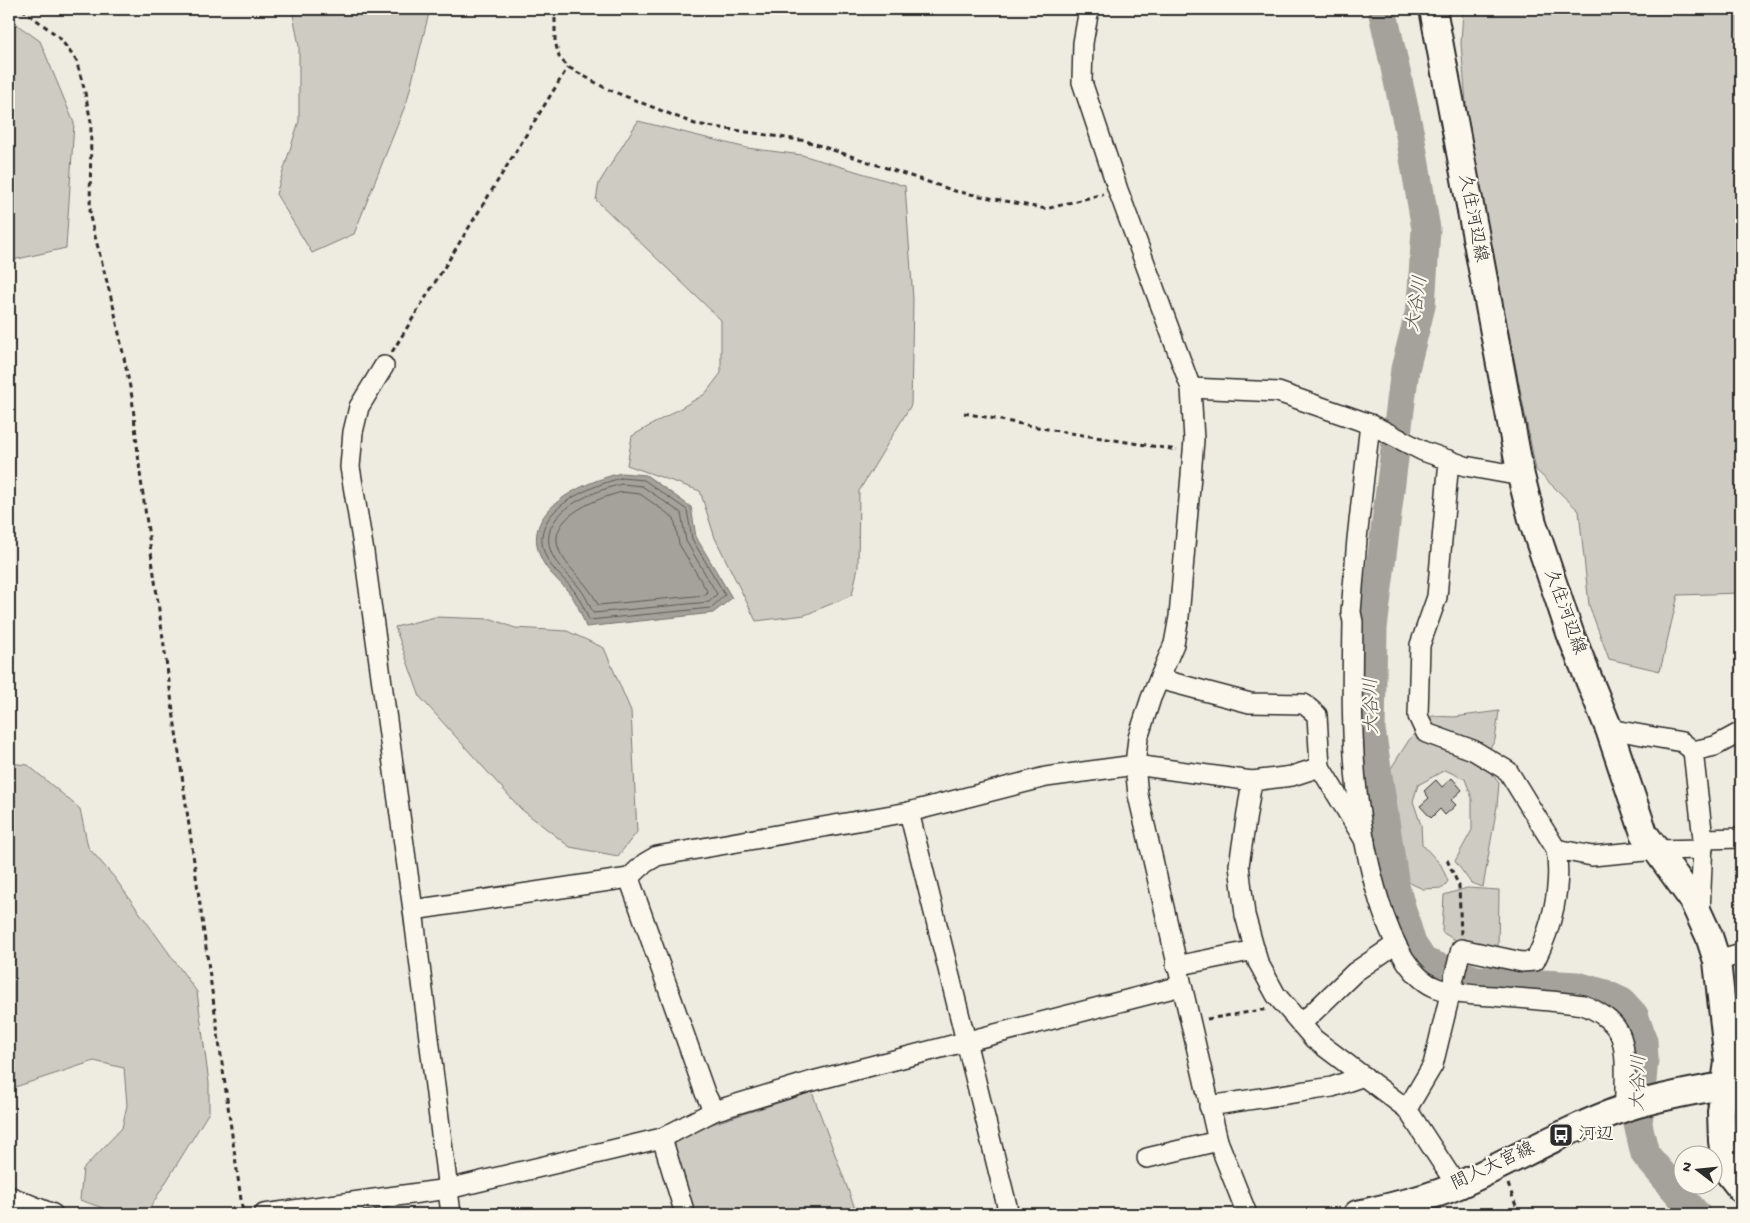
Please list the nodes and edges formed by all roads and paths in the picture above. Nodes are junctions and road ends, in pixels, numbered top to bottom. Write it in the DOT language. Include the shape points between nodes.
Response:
graph roads {
  1 [pos="22,9"];
  2 [pos="555,9"];
  3 [pos="1089,9"];
  4 [pos="1433,9"];
  5 [pos="568,67"];
  6 [pos="1118,190"];
  7 [pos="384,366"];
  8 [pos="1191,388"];
  9 [pos="964,413"];
  10 [pos="1370,424"];
  11 [pos="1193,452"];
  12 [pos="1448,460"];
  13 [pos="1521,476"];
  14 [pos="1159,679"];
  15 [pos="1609,729"];
  16 [pos="1741,732"];
  17 [pos="1692,751"];
  18 [pos="1136,764"];
  19 [pos="1320,767"];
  20 [pos="1252,781"];
  21 [pos="909,812"];
  22 [pos="1741,838"];
  23 [pos="1365,840"];
  24 [pos="1703,844"];
  25 [pos="1556,849"];
  26 [pos="1656,850"];
  27 [pos="1447,860"];
  28 [pos="629,878"];
  29 [pos="413,910"];
  30 [pos="1700,915"];
  31 [pos="1396,944"];
  32 [pos="1255,950"];
  33 [pos="1461,953"];
  34 [pos="1729,958"];
  35 [pos="1176,966"];
  36 [pos="1452,985"];
  37 [pos="1181,986"];
  38 [pos="1286,1006"];
  39 [pos="1189,1022"];
  40 [pos="1301,1024"];
  41 [pos="967,1041"];
  42 [pos="1364,1076"];
  43 [pos="1732,1085"];
  44 [pos="1636,1105"];
  45 [pos="1209,1106"];
  46 [pos="1407,1109"];
  47 [pos="714,1111"];
  48 [pos="662,1138"];
  49 [pos="1218,1141"];
  50 [pos="1147,1158"];
  51 [pos="1501,1164"];
  52 [pos="1457,1186"];
  53 [pos="448,1189"];
  54 [pos="1741,1189"];
  55 [pos="9,1196"];
  56 [pos="53,1214"];
  57 [pos="243,1214"];
  58 [pos="264,1214"];
  59 [pos="451,1214"];
  60 [pos="685,1214"];
  61 [pos="1009,1214"];
  62 [pos="1247,1214"];
  63 [pos="1357,1214"];
  64 [pos="1520,1214"];
  1 -- 57 [label="path" via="59,37 76,60 91,122 90,217 132,397"];
  2 -- 5 [label="path" via="554,41 559,58"];
  3 -- 6 [label="street" via="1083,43 1082,82"];
  4 -- 13 [label="main road, 久住河辺線"];
  5 -- 6 [label="path" via="607,89 696,124 806,141 955,191 1046,209"];
  5 -- 7 [label="path"];
  6 -- 8 [label="street"];
  7 -- 29 [label="street" via="359,407 350,468"];
  8 -- 10 [label="street" via="1278,392"];
  8 -- 11 [label="street"];
  9 -- 11 [label="path"];
  10 -- 12 [label="street"];
  10 -- 23 [label="street" via="1351,612 1357,791"];
  11 -- 14 [label="street" via="1179,617 1174,644"];
  12 -- 13 [label="street"];
  12 -- 25 [label="street" via="1437,597 1420,646 1418,716 1426,732 1473,750 1508,771"];
  13 -- 15 [label="main road, 久住河辺線" via="1532,523 1567,624"];
  14 -- 18 [label="street" via="1138,738"];
  14 -- 19 [label="street" via="1250,704 1304,704 1317,715"];
  15 -- 17 [label="street" via="1682,742"];
  15 -- 26 [label="main road, 久住河辺線" via="1644,833"];
  16 -- 17 [label="street" via="1716,746"];
  17 -- 24 [label="street"];
  18 -- 20 [label="street"];
  18 -- 21 [label="street" via="1046,777"];
  18 -- 35 [label="street" via="1138,795"];
  19 -- 20 [label="street" via="1292,776"];
  19 -- 23 [label="street"];
  20 -- 32 [label="street" via="1238,865 1245,915"];
  21 -- 28 [label="street" via="657,856 645,862"];
  21 -- 41 [label="street"];
  22 -- 24 [label="street"];
  23 -- 31 [label="street" via="1376,892"];
  24 -- 26 [label="street"];
  24 -- 30 [label="street"];
  25 -- 26 [label="street" via="1592,856"];
  25 -- 33 [label="street" via="1556,899 1545,942 1535,961"];
  26 -- 30 [label="main road, 久住河辺線"];
  27 -- 33 [label="path" via="1459,886"];
  28 -- 29 [label="street"];
  28 -- 47 [label="street" via="704,1093"];
  29 -- 53 [label="street"];
  30 -- 34 [label="main road, 久住河辺線"];
  31 -- 36 [label="street" via="1401,956 1420,977 1436,988"];
  31 -- 40 [label="street" via="1355,972"];
  32 -- 35 [label="street"];
  32 -- 38 [label="street" via="1267,978"];
  33 -- 36 [label="street"];
  34 -- 43 [label="main road, 久住河辺線" via="1728,1062"];
  35 -- 37 [label="street"];
  36 -- 44 [label="street" via="1472,995 1568,1003 1594,1009 1621,1036"];
  36 -- 46 [label="street" via="1433,1065"];
  37 -- 39 [label="street"];
  37 -- 41 [label="street"];
  38 -- 39 [label="path"];
  38 -- 40 [label="street"];
  39 -- 45 [label="street"];
  40 -- 42 [label="street" via="1314,1038"];
  41 -- 47 [label="street" via="809,1082"];
  41 -- 61 [label="street"];
  42 -- 45 [label="street" via="1332,1087"];
  42 -- 46 [label="street"];
  43 -- 44 [label="main road, 間人大宮線"];
  43 -- 54 [label="main road, 久住河辺線" via="1721,1112 1722,1141 1726,1170"];
  44 -- 51 [label="main road, 間人大宮線"];
  45 -- 49 [label="street"];
  46 -- 52 [label="street"];
  47 -- 48 [label="street"];
  48 -- 53 [label="street"];
  48 -- 60 [label="street"];
  49 -- 50 [label="street"];
  49 -- 62 [label="street"];
  51 -- 52 [label="main road, 間人大宮線"];
  51 -- 64 [label="path"];
  52 -- 63 [label="main road, 間人大宮線"];
  53 -- 58 [label="street"];
  53 -- 59 [label="street"];
  55 -- 56 [label="street"];
}
